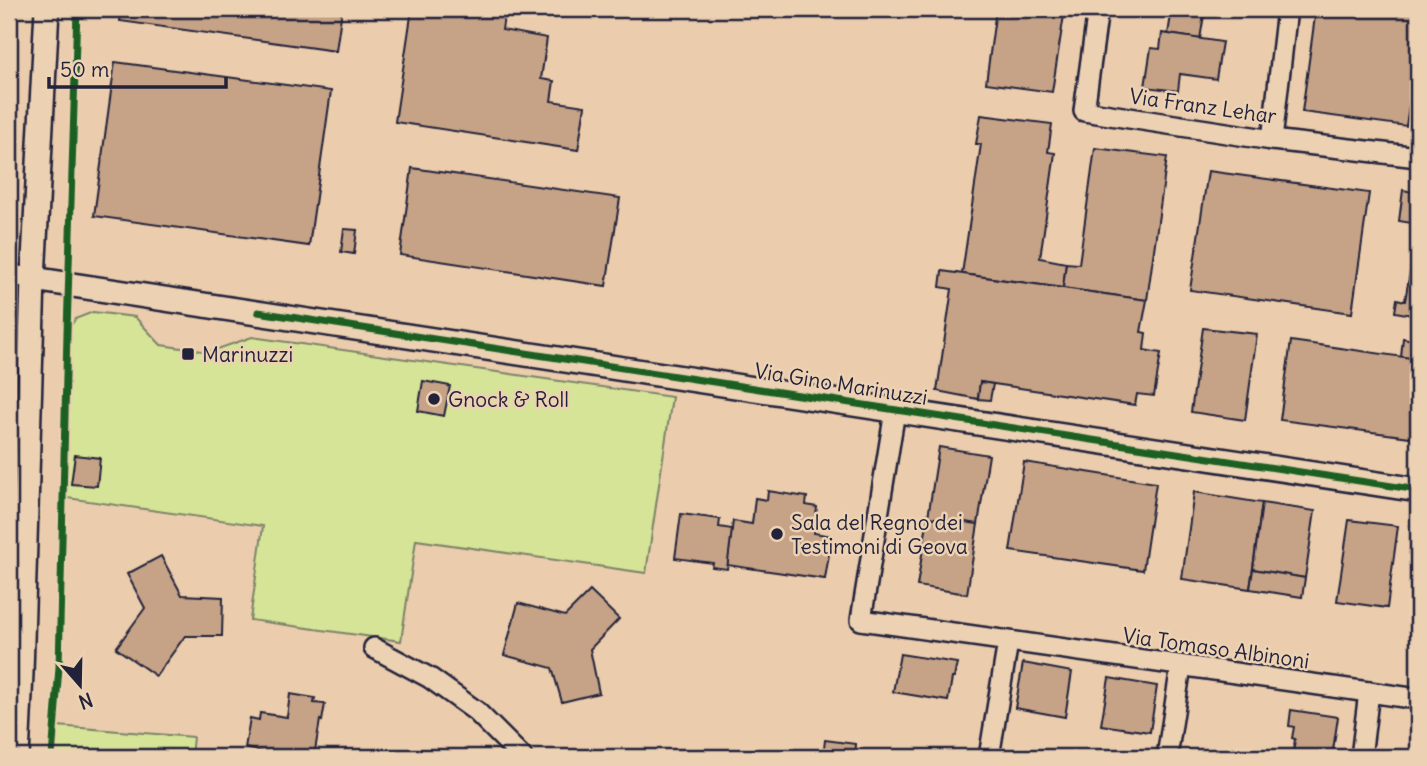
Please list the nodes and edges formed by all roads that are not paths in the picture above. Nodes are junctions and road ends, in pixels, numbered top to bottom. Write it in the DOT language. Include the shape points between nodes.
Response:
graph roads {
  1 [pos="47,9"];
  2 [pos="1098,9"];
  3 [pos="1287,9"];
  4 [pos="1272,139"];
  5 [pos="1418,157"];
  6 [pos="9,274"];
  7 [pos="33,279"];
  8 [pos="895,411"];
  9 [pos="18,475"];
  10 [pos="1418,490"];
  11 [pos="861,620"];
  12 [pos="1008,642"];
  13 [pos="374,648"];
  14 [pos="1181,666"];
  15 [pos="15,673"];
  16 [pos="1369,692"];
  17 [pos="1418,699"];
  18 [pos="17,757"];
  19 [pos="522,757"];
  20 [pos="989,757"];
  21 [pos="1167,757"];
  22 [pos="1361,757"];
  1 -- 7 [label="street"];
  2 -- 4 [label="street, Via Franz Lehar" via="1084,111"];
  3 -- 4 [label="street"];
  4 -- 5 [label="street, Via Franz Lehar"];
  6 -- 7 [label="street"];
  7 -- 8 [label="street, Via Gino Marinuzzi"];
  7 -- 9 [label="street"];
  8 -- 10 [label="street, Via Gino Marinuzzi"];
  8 -- 11 [label="street, Via Gino Marinuzzi"];
  9 -- 15 [label="street"];
  11 -- 12 [label="street, Via Tomaso Albinoni"];
  12 -- 14 [label="street, Via Tomaso Albinoni"];
  12 -- 20 [label="street"];
  13 -- 19 [label="street" via="430,678 476,711"];
  14 -- 16 [label="street, Via Tomaso Albinoni"];
  14 -- 21 [label="street"];
  15 -- 18 [label="street"];
  16 -- 17 [label="street, Via Tomaso Albinoni"];
  16 -- 22 [label="street"];
}
